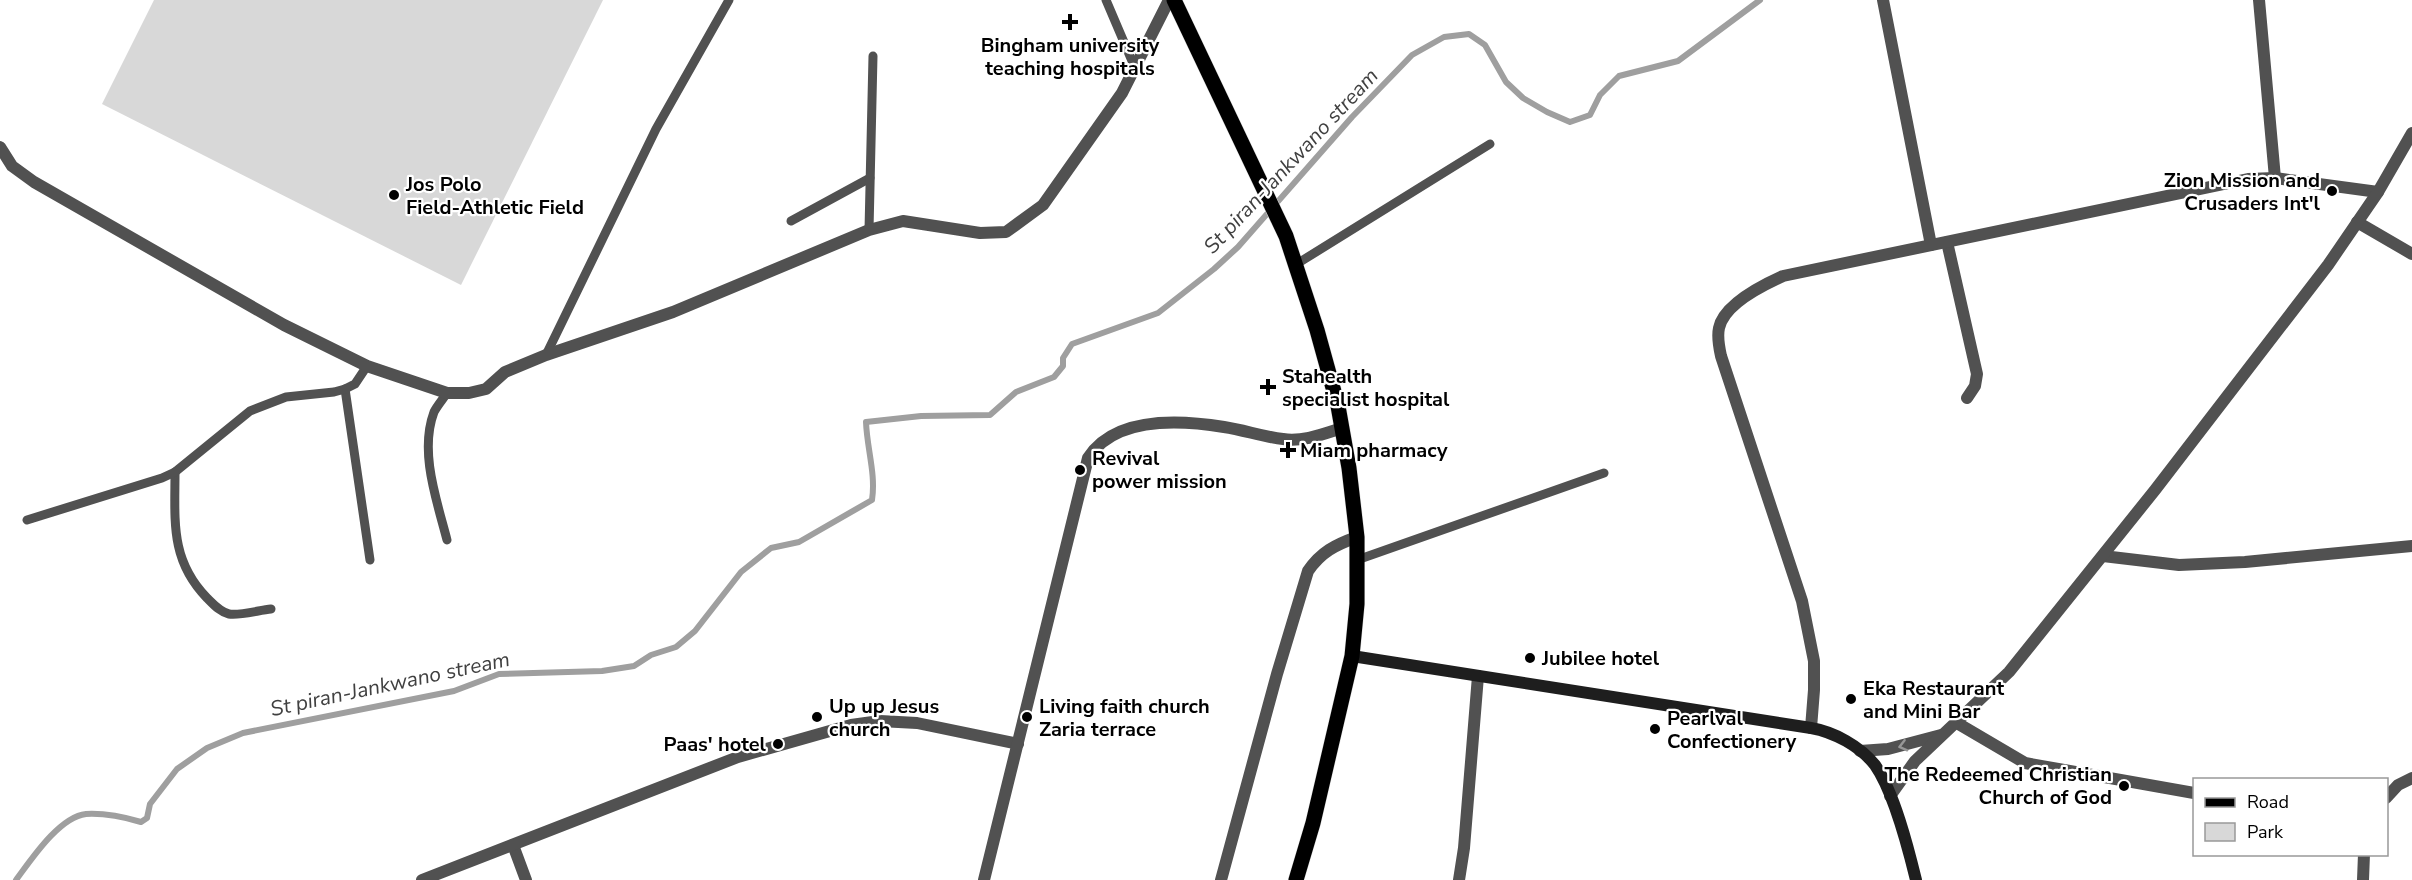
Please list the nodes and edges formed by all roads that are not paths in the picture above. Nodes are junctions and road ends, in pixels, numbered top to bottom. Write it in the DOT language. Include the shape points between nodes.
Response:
graph roads {
  1 [pos="729,0"];
  2 [pos="1106,0"];
  3 [pos="1168,0"];
  4 [pos="1174,0"];
  5 [pos="1883,0"];
  6 [pos="2259,0"];
  7 [pos="873,56"];
  8 [pos="1135,68"];
  9 [pos="2412,133"];
  10 [pos="1490,144"];
  11 [pos="0,147"];
  12 [pos="870,178"];
  13 [pos="2275,178"];
  14 [pos="2378,192"];
  15 [pos="791,221"];
  16 [pos="2357,222"];
  17 [pos="869,230"];
  18 [pos="1947,242"];
  19 [pos="1931,245"];
  20 [pos="2412,254"];
  21 [pos="1295,265"];
  22 [pos="546,355"];
  23 [pos="367,366"];
  24 [pos="345,389"];
  25 [pos="447,393"];
  26 [pos="1967,398"];
  27 [pos="1342,428"];
  28 [pos="175,472"];
  29 [pos="1604,473"];
  30 [pos="27,520"];
  31 [pos="1357,537"];
  32 [pos="447,540"];
  33 [pos="2412,546"];
  34 [pos="2103,556"];
  35 [pos="370,560"];
  36 [pos="1357,560"];
  37 [pos="271,609"];
  38 [pos="1352,656"];
  39 [pos="1478,676"];
  40 [pos="1957,723"];
  41 [pos="1811,728"];
  42 [pos="1945,734"];
  43 [pos="1018,744"];
  44 [pos="1860,751"];
  45 [pos="2412,778"];
  46 [pos="2193,793"];
  47 [pos="1890,796"];
  48 [pos="2388,796"];
  49 [pos="513,845"];
  50 [pos="2364,856"];
  51 [pos="422,880"];
  52 [pos="526,880"];
  53 [pos="984,880"];
  54 [pos="1221,880"];
  55 [pos="1296,880"];
  56 [pos="1459,880"];
  57 [pos="1916,880"];
  58 [pos="2363,880"];
  1 -- 22 [label="lane" via="656,129"];
  2 -- 8 [label="lane"];
  3 -- 8 [label="street"];
  4 -- 21 [label="main road" via="1268,196"];
  5 -- 19 [label="street"];
  6 -- 13 [label="street"];
  7 -- 12 [label="lane"];
  8 -- 17 [label="street" via="1122,93 1043,206 1006,232 980,233 903,221"];
  9 -- 14 [label="street"];
  10 -- 21 [label="lane"];
  11 -- 23 [label="street" via="12,166 34,182 284,325"];
  12 -- 15 [label="lane"];
  12 -- 17 [label="lane"];
  13 -- 14 [label="street"];
  13 -- 18 [label="street" via="2248,179"];
  14 -- 16 [label="street"];
  16 -- 20 [label="street"];
  16 -- 34 [label="street"];
  17 -- 22 [label="street" via="673,312"];
  18 -- 19 [label="street"];
  18 -- 26 [label="street" via="1977,374"];
  19 -- 41 [label="street" via="1783,276 1732,307 1719,327 1721,356 1802,601 1814,661"];
  21 -- 27 [label="main road" via="1317,330"];
  22 -- 25 [label="street" via="505,372 486,389"];
  23 -- 24 [label="lane" via="355,384"];
  23 -- 25 [label="street"];
  24 -- 28 [label="lane" via="286,398 250,411"];
  24 -- 35 [label="lane"];
  25 -- 32 [label="lane" via="434,412 428,443"];
  27 -- 31 [label="main road"];
  27 -- 43 [label="street" via="1284,440 1206,424 1146,425 1106,438 1095,447 1088,458"];
  28 -- 30 [label="lane"];
  28 -- 37 [label="lane" via="174,534 183,566 217,608 230,614"];
  29 -- 36 [label="lane"];
  31 -- 36 [label="main road"];
  31 -- 54 [label="street" via="1318,557 1304,582"];
  33 -- 34 [label="street" via="2180,565"];
  34 -- 40 [label="street" via="2009,672"];
  36 -- 38 [label="main road"];
  38 -- 39 [label="street"];
  38 -- 55 [label="main road"];
  39 -- 41 [label="street"];
  39 -- 56 [label="street"];
  40 -- 42 [label="street"];
  40 -- 46 [label="street" via="2025,763"];
  41 -- 44 [label="street" via="1839,737"];
  42 -- 44 [label="street, one-way" via="1888,749"];
  42 -- 47 [label="street" via="1916,761"];
  43 -- 49 [label="street" via="916,723 880,721 851,725 738,757"];
  43 -- 53 [label="street"];
  44 -- 47 [label="street" via="1875,765"];
  45 -- 48 [label="street"];
  47 -- 57 [label="street"];
  49 -- 51 [label="street"];
  49 -- 52 [label="street"];
  50 -- 58 [label="street"];
}
